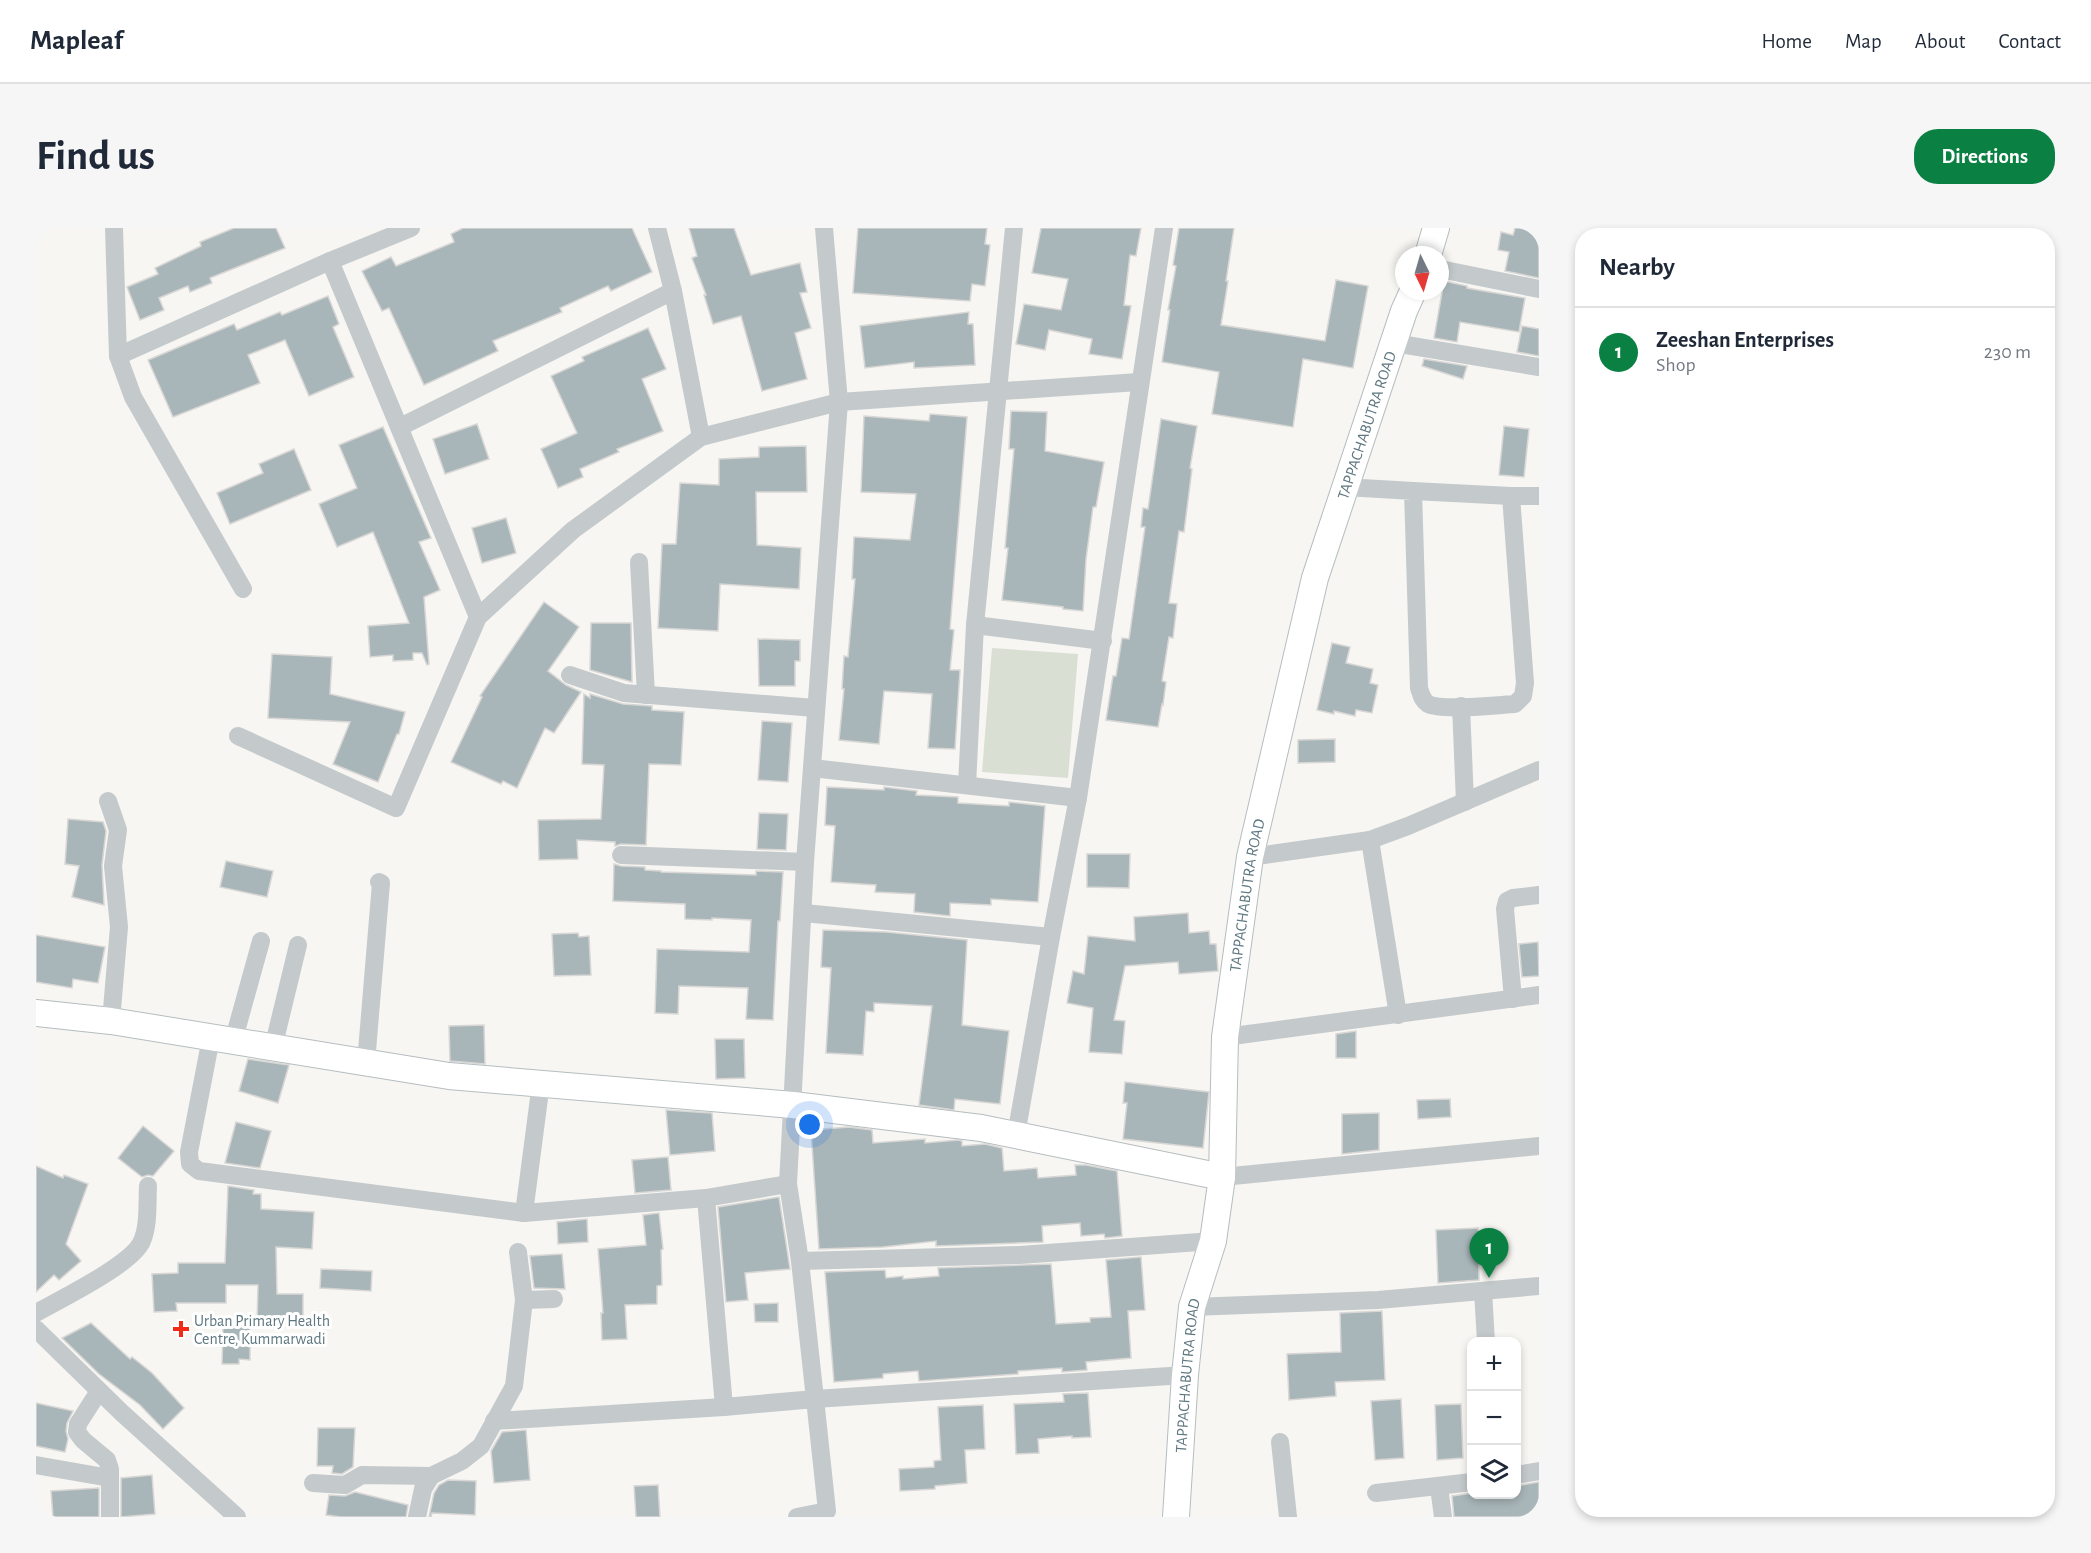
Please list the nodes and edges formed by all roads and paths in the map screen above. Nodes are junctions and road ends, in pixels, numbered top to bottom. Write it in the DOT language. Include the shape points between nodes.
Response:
graph roads {
  1 [pos="114,228"];
  2 [pos="411,228"];
  3 [pos="657,228"];
  4 [pos="824,228"];
  5 [pos="1014,228"];
  6 [pos="1164,228"];
  7 [pos="1436,228"];
  8 [pos="1431,246"];
  9 [pos="330,261"];
  10 [pos="1449,271"];
  11 [pos="1539,289"];
  12 [pos="673,291"];
  13 [pos="1410,300"];
  14 [pos="1394,343"];
  15 [pos="118,356"];
  16 [pos="1539,368"];
  17 [pos="1139,382"];
  18 [pos="998,390"];
  19 [pos="839,402"];
  20 [pos="400,427"];
  21 [pos="701,437"];
  22 [pos="1345,487"];
  23 [pos="1413,491"];
  24 [pos="1511,496"];
  25 [pos="1539,496"];
  26 [pos="639,562"];
  27 [pos="243,589"];
  28 [pos="478,617"];
  29 [pos="975,625"];
  30 [pos="1103,640"];
  31 [pos="570,675"];
  32 [pos="646,695"];
  33 [pos="1461,706"];
  34 [pos="815,708"];
  35 [pos="238,736"];
  36 [pos="812,768"];
  37 [pos="1539,770"];
  38 [pos="967,785"];
  39 [pos="1078,798"];
  40 [pos="108,801"];
  41 [pos="1465,802"];
  42 [pos="1370,840"];
  43 [pos="621,855"];
  44 [pos="1250,857"];
  45 [pos="805,862"];
  46 [pos="380,882"];
  47 [pos="1539,895"];
  48 [pos="804,913"];
  49 [pos="1051,937"];
  50 [pos="261,941"];
  51 [pos="298,945"];
  52 [pos="1539,995"];
  53 [pos="1513,999"];
  54 [pos="36,1013"];
  55 [pos="1398,1015"];
  56 [pos="111,1021"];
  57 [pos="1225,1037"];
  58 [pos="222,1040"];
  59 [pos="273,1048"];
  60 [pos="366,1063"];
  61 [pos="542,1083"];
  62 [pos="793,1105"];
  63 [pos="1016,1135"];
  64 [pos="1539,1146"];
  65 [pos="1222,1177"];
  66 [pos="788,1184"];
  67 [pos="148,1186"];
  68 [pos="706,1198"];
  69 [pos="524,1213"];
  70 [pos="1213,1241"];
  71 [pos="518,1252"];
  72 [pos="800,1261"];
  73 [pos="1539,1286"];
  74 [pos="1483,1291"];
  75 [pos="554,1299"];
  76 [pos="524,1300"];
  77 [pos="1192,1307"];
  78 [pos="36,1313"];
  79 [pos="36,1329"];
  80 [pos="1486,1337"];
  81 [pos="1185,1375"];
  82 [pos="99,1391"];
  83 [pos="815,1399"];
  84 [pos="724,1407"];
  85 [pos="494,1421"];
  86 [pos="1280,1442"];
  87 [pos="36,1465"];
  88 [pos="1539,1471"];
  89 [pos="1521,1474"];
  90 [pos="431,1476"];
  91 [pos="110,1478"];
  92 [pos="313,1483"];
  93 [pos="1467,1483"];
  94 [pos="1438,1487"];
  95 [pos="1376,1493"];
  96 [pos="828,1514"];
  97 [pos="110,1517"];
  98 [pos="237,1517"];
  99 [pos="417,1517"];
  100 [pos="796,1517"];
  101 [pos="1176,1517"];
  102 [pos="1288,1517"];
  103 [pos="1443,1517"];
  1 -- 15 [label="street"];
  2 -- 9 [label="street"];
  3 -- 12 [label="street"];
  4 -- 19 [label="street"];
  5 -- 18 [label="street"];
  6 -- 17 [label="street"];
  7 -- 8 [label="main road"];
  9 -- 15 [label="street"];
  9 -- 20 [label="street"];
  10 -- 11 [label="street"];
  12 -- 20 [label="street"];
  12 -- 21 [label="street"];
  13 -- 14 [label="main road, TAPPACHABUTRA ROAD"];
  14 -- 16 [label="street"];
  14 -- 22 [label="main road, TAPPACHABUTRA ROAD"];
  15 -- 27 [label="street" via="133,397"];
  17 -- 18 [label="street"];
  17 -- 30 [label="street"];
  18 -- 19 [label="street"];
  18 -- 29 [label="street"];
  19 -- 21 [label="street"];
  19 -- 34 [label="street"];
  20 -- 28 [label="street"];
  21 -- 28 [label="street" via="573,530"];
  22 -- 23 [label="street"];
  22 -- 44 [label="main road, TAPPACHABUTRA ROAD" via="1315,578"];
  23 -- 24 [label="street"];
  23 -- 33 [label="street" via="1419,688 1423,700 1431,705"];
  24 -- 25 [label="street"];
  24 -- 33 [label="street" via="1525,683 1522,696 1515,704"];
  26 -- 32 [label="street"];
  28 -- 35 [label="street" via="396,808"];
  29 -- 30 [label="street"];
  29 -- 38 [label="street"];
  30 -- 39 [label="street"];
  31 -- 32 [label="street" via="624,693"];
  32 -- 34 [label="street"];
  33 -- 41 [label="street"];
  34 -- 36 [label="street"];
  36 -- 38 [label="street"];
  36 -- 45 [label="street"];
  37 -- 41 [label="street"];
  38 -- 39 [label="street"];
  39 -- 49 [label="street"];
  40 -- 56 [label="street" via="118,830 113,866 119,927"];
  41 -- 42 [label="street"];
  42 -- 44 [label="street"];
  42 -- 55 [label="street"];
  43 -- 45 [label="street"];
  44 -- 57 [label="main road, TAPPACHABUTRA ROAD"];
  45 -- 48 [label="street"];
  46 -- 60 [label="street"];
  47 -- 53 [label="street" via="1507,901"];
  48 -- 49 [label="street"];
  48 -- 62 [label="street"];
  49 -- 63 [label="street"];
  50 -- 58 [label="street"];
  51 -- 59 [label="street"];
  52 -- 53 [label="street"];
  53 -- 55 [label="street"];
  54 -- 56 [label="main road"];
  55 -- 57 [label="street"];
  56 -- 58 [label="main road"];
  57 -- 65 [label="main road, TAPPACHABUTRA ROAD"];
  58 -- 59 [label="main road"];
  58 -- 69 [label="street" via="189,1152 190,1164 199,1171"];
  59 -- 60 [label="main road"];
  60 -- 61 [label="main road" via="449,1076"];
  61 -- 62 [label="main road"];
  61 -- 69 [label="street"];
  62 -- 63 [label="main road"];
  62 -- 66 [label="street"];
  63 -- 65 [label="main road"];
  64 -- 65 [label="street"];
  65 -- 70 [label="main road, TAPPACHABUTRA ROAD"];
  66 -- 68 [label="street"];
  66 -- 72 [label="street"];
  67 -- 78 [label="street" via="146,1229 135,1252"];
  68 -- 69 [label="street"];
  68 -- 84 [label="street"];
  70 -- 72 [label="street" via="1020,1255"];
  70 -- 77 [label="main road, TAPPACHABUTRA ROAD"];
  71 -- 76 [label="street"];
  72 -- 83 [label="street"];
  73 -- 74 [label="street"];
  74 -- 77 [label="street" via="1378,1300"];
  74 -- 80 [label="street"];
  75 -- 76 [label="street"];
  76 -- 85 [label="street" via="514,1386"];
  77 -- 81 [label="main road, TAPPACHABUTRA ROAD"];
  79 -- 82 [label="street"];
  81 -- 83 [label="street"];
  81 -- 101 [label="main road, TAPPACHABUTRA ROAD"];
  82 -- 91 [label="street" via="78,1424 78,1432 107,1460"];
  82 -- 98 [label="street"];
  83 -- 84 [label="street"];
  83 -- 96 [label="street"];
  84 -- 85 [label="street"];
  85 -- 90 [label="street" via="481,1446 462,1461"];
  86 -- 102 [label="street"];
  87 -- 91 [label="street"];
  88 -- 89 [label="street"];
  90 -- 92 [label="street" via="362,1475 345,1485"];
  90 -- 99 [label="street" via="423,1489"];
  91 -- 97 [label="street"];
  93 -- 94 [label="street"];
  94 -- 95 [label="street"];
  94 -- 103 [label="street"];
  96 -- 100 [label="street"];
}
